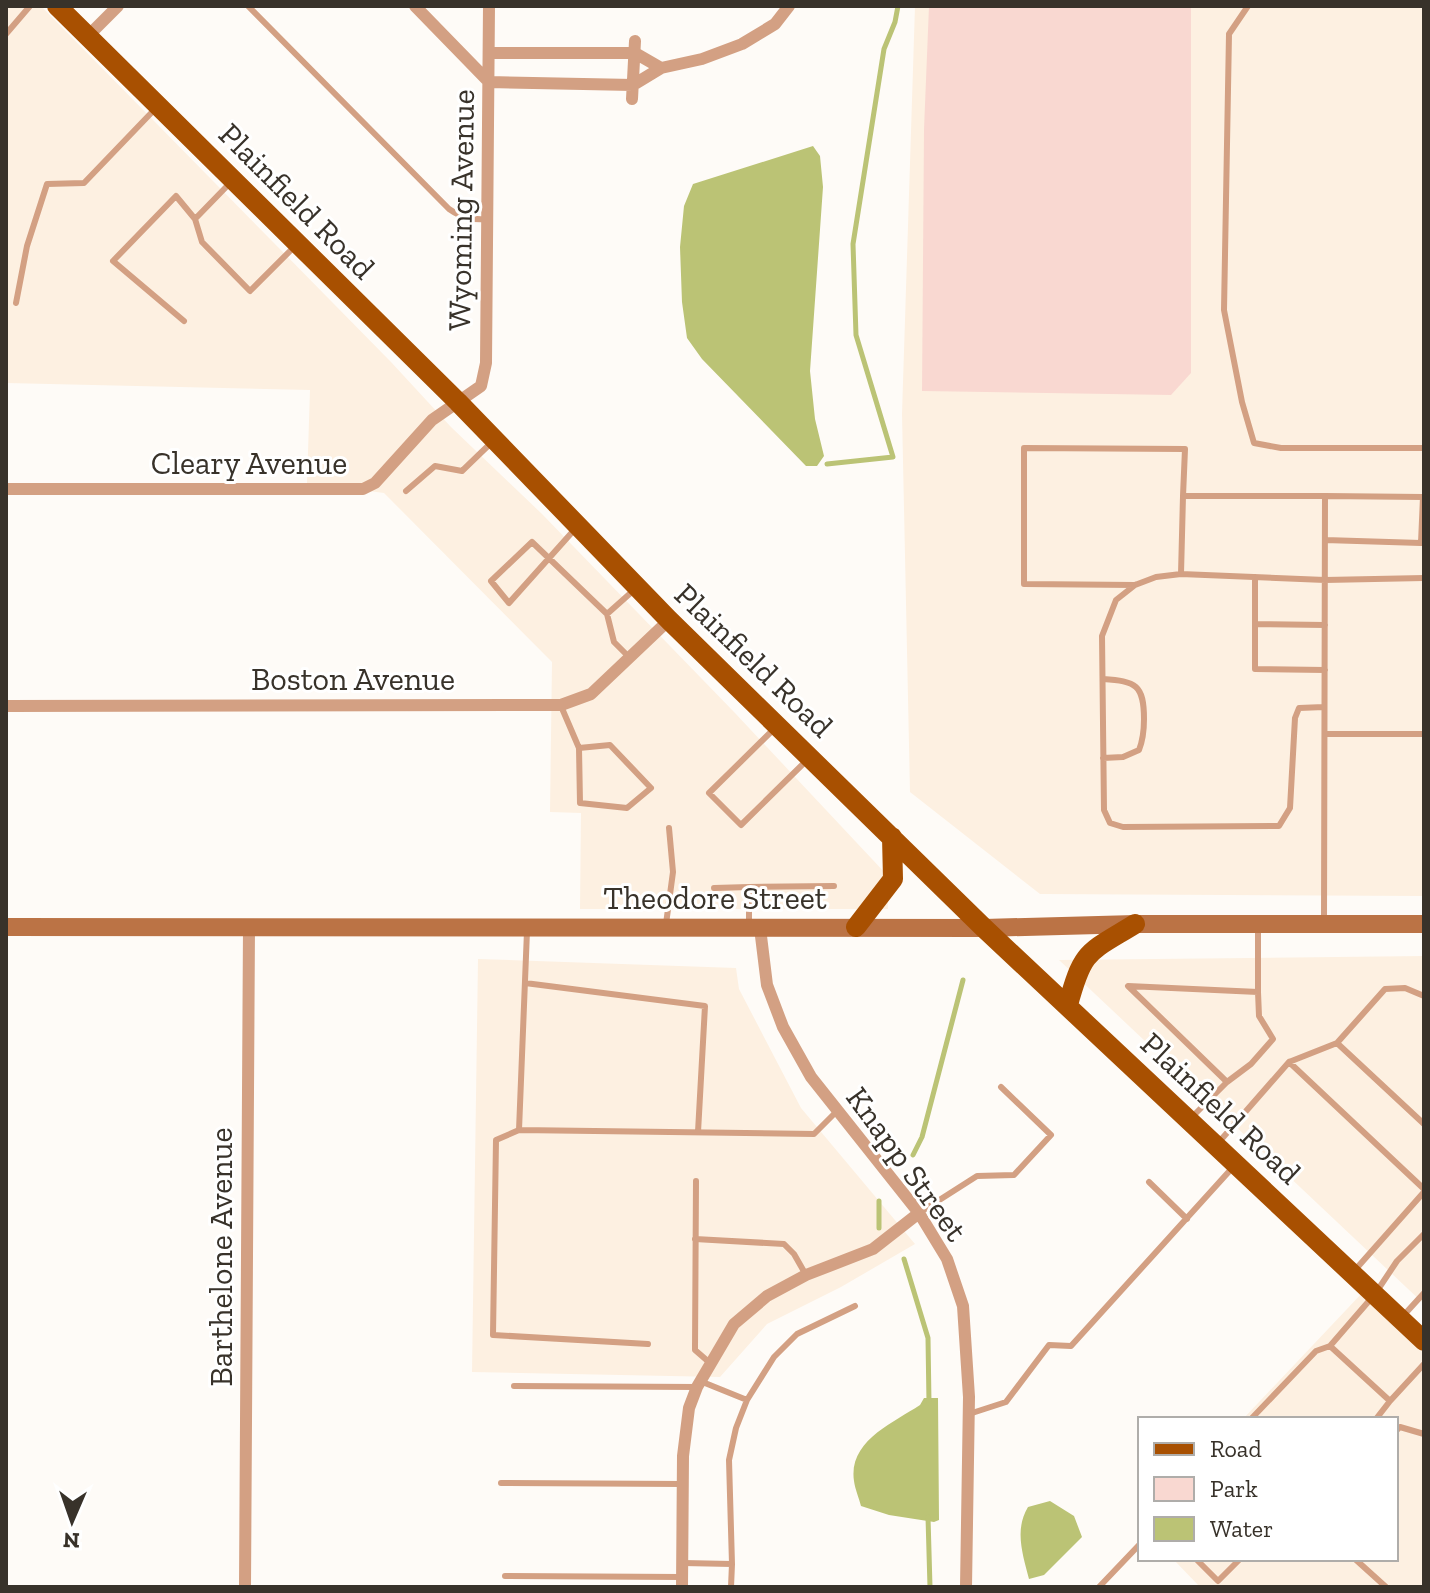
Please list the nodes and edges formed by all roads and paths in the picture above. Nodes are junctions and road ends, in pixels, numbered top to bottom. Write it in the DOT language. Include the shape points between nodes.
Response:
graph roads {
  1 [pos="30,6"];
  2 [pos="57,6"];
  3 [pos="118,6"];
  4 [pos="248,6"];
  5 [pos="415,6"];
  6 [pos="489,6"];
  7 [pos="789,6"];
  8 [pos="1248,6"];
  9 [pos="6,34"];
  10 [pos="87,37"];
  11 [pos="635,47"];
  12 [pos="489,53"];
  13 [pos="661,68"];
  14 [pos="489,82"];
  15 [pos="633,85"];
  16 [pos="632,99"];
  17 [pos="158,106"];
  18 [pos="233,180"];
  19 [pos="195,219"];
  20 [pos="487,219"];
  21 [pos="298,244"];
  22 [pos="16,303"];
  23 [pos="184,321"];
  24 [pos="458,402"];
  25 [pos="494,439"];
  26 [pos="1424,448"];
  27 [pos="6,489"];
  28 [pos="406,491"];
  29 [pos="1183,496"];
  30 [pos="1325,496"];
  31 [pos="577,526"];
  32 [pos="1325,540"];
  33 [pos="549,557"];
  34 [pos="1181,574"];
  35 [pos="1255,577"];
  36 [pos="1424,578"];
  37 [pos="1325,580"];
  38 [pos="1135,585"];
  39 [pos="637,587"];
  40 [pos="607,614"];
  41 [pos="669,620"];
  42 [pos="1255,624"];
  43 [pos="1325,625"];
  44 [pos="629,657"];
  45 [pos="1325,670"];
  46 [pos="1103,679"];
  47 [pos="561,705"];
  48 [pos="6,706"];
  49 [pos="1324,707"];
  50 [pos="778,726"];
  51 [pos="1325,734"];
  52 [pos="1424,734"];
  53 [pos="579,748"];
  54 [pos="810,757"];
  55 [pos="1103,758"];
  56 [pos="669,828"];
  57 [pos="892,837"];
  58 [pos="834,886"];
  59 [pos="749,887"];
  60 [pos="714,888"];
  61 [pos="1135,924"];
  62 [pos="1258,924"];
  63 [pos="1324,924"];
  64 [pos="1424,924"];
  65 [pos="6,927"];
  66 [pos="249,927"];
  67 [pos="856,927"];
  68 [pos="527,928"];
  69 [pos="666,928"];
  70 [pos="755,928"];
  71 [pos="984,928"];
  72 [pos="525,983"];
  73 [pos="1258,992"];
  74 [pos="1424,996"];
  75 [pos="1068,1005"];
  76 [pos="1337,1043"];
  77 [pos="1289,1062"];
  78 [pos="1227,1082"];
  79 [pos="1001,1087"];
  80 [pos="837,1111"];
  81 [pos="1189,1119"];
  82 [pos="1424,1124"];
  83 [pos="519,1130"];
  84 [pos="698,1132"];
  85 [pos="1216,1144"];
  86 [pos="1236,1164"];
  87 [pos="696,1181"];
  88 [pos="1149,1182"];
  89 [pos="1424,1190"];
  90 [pos="919,1213"];
  91 [pos="1187,1219"];
  92 [pos="1424,1234"];
  93 [pos="695,1239"];
  94 [pos="1352,1273"];
  95 [pos="806,1275"];
  96 [pos="1424,1293"];
  97 [pos="1375,1294"];
  98 [pos="855,1306"];
  99 [pos="1401,1319"];
  100 [pos="1424,1341"];
  101 [pos="648,1344"];
  102 [pos="1330,1346"];
  103 [pos="710,1363"];
  104 [pos="1424,1364"];
  105 [pos="699,1384"];
  106 [pos="514,1386"];
  107 [pos="747,1400"];
  108 [pos="1390,1401"];
  109 [pos="969,1414"];
  110 [pos="1253,1417"];
  111 [pos="1378,1417"];
  112 [pos="1398,1429"];
  113 [pos="1424,1434"];
  114 [pos="501,1483"];
  115 [pos="682,1484"];
  116 [pos="1138,1546"];
  117 [pos="1198,1561"];
  118 [pos="1238,1561"];
  119 [pos="1357,1561"];
  120 [pos="732,1564"];
  121 [pos="505,1576"];
  122 [pos="682,1576"];
  123 [pos="245,1587"];
  124 [pos="731,1587"];
  125 [pos="966,1587"];
  126 [pos="1099,1587"];
  127 [pos="1386,1587"];
  1 -- 9 [label="lane"];
  2 -- 10 [label="main road, Plainfield Road"];
  3 -- 10 [label="street"];
  4 -- 20 [label="lane" via="449,209 474,220"];
  5 -- 14 [label="street"];
  6 -- 12 [label="street, Wyoming Avenue"];
  7 -- 13 [label="street" via="775,24 742,44"];
  8 -- 26 [label="lane" via="1229,34 1224,310 1254,443 1281,448"];
  10 -- 17 [label="main road, Plainfield Road"];
  11 -- 12 [label="street"];
  11 -- 13 [label="street"];
  11 -- 15 [label="street"];
  12 -- 14 [label="street, Wyoming Avenue"];
  13 -- 15 [label="street"];
  14 -- 15 [label="street"];
  14 -- 20 [label="street, Wyoming Avenue"];
  15 -- 16 [label="street"];
  17 -- 18 [label="main road, Plainfield Road"];
  17 -- 22 [label="lane" via="84,183 47,184"];
  18 -- 19 [label="lane"];
  18 -- 21 [label="main road, Plainfield Road"];
  19 -- 21 [label="lane" via="202,242 250,291"];
  19 -- 23 [label="lane" via="176,196 113,261"];
  20 -- 24 [label="street, Wyoming Avenue" via="486,363 481,386"];
  21 -- 24 [label="main road, Plainfield Road"];
  24 -- 25 [label="main road, Plainfield Road"];
  24 -- 27 [label="street, Cleary Avenue" via="432,420 375,483 363,489"];
  25 -- 28 [label="lane" via="462,471 435,466"];
  25 -- 31 [label="main road, Plainfield Road"];
  29 -- 30 [label="lane"];
  29 -- 34 [label="lane"];
  29 -- 38 [label="lane" via="1185,449 1024,448 1024,584"];
  30 -- 32 [label="lane"];
  30 -- 32 [label="lane" via="1423,497 1421,543"];
  31 -- 33 [label="lane"];
  31 -- 39 [label="main road, Plainfield Road"];
  32 -- 37 [label="lane"];
  33 -- 33 [label="lane" via="532,542 491,581 509,603"];
  33 -- 40 [label="lane"];
  34 -- 35 [label="lane"];
  34 -- 38 [label="lane"];
  35 -- 37 [label="lane"];
  35 -- 42 [label="lane"];
  36 -- 37 [label="lane"];
  37 -- 43 [label="lane"];
  38 -- 46 [label="lane" via="1116,600 1102,636"];
  39 -- 40 [label="lane"];
  39 -- 41 [label="main road, Plainfield Road"];
  40 -- 44 [label="lane" via="614,642"];
  41 -- 44 [label="street, Boston Avenue"];
  41 -- 50 [label="main road, Plainfield Road"];
  42 -- 43 [label="lane"];
  42 -- 45 [label="lane" via="1255,669"];
  43 -- 45 [label="lane"];
  44 -- 47 [label="street, Boston Avenue" via="591,694"];
  45 -- 49 [label="lane"];
  46 -- 55 [label="lane"];
  46 -- 55 [label="lane" via="1127,681 1144,697 1139,750"];
  47 -- 48 [label="street, Boston Avenue"];
  47 -- 53 [label="lane"];
  49 -- 51 [label="lane"];
  49 -- 55 [label="lane" via="1299,708 1295,718 1290,808 1279,826 1110,823 1104,810"];
  50 -- 54 [label="main road, Plainfield Road"];
  50 -- 54 [label="lane" via="709,793 741,825"];
  51 -- 52 [label="lane"];
  51 -- 63 [label="lane"];
  53 -- 53 [label="lane" via="580,803 627,808 651,788 610,745"];
  54 -- 57 [label="main road, Plainfield Road"];
  56 -- 69 [label="lane" via="673,872"];
  57 -- 67 [label="main road" via="893,879"];
  57 -- 71 [label="main road, Plainfield Road"];
  58 -- 59 [label="lane"];
  59 -- 60 [label="lane"];
  59 -- 70 [label="lane"];
  61 -- 62 [label="main road, Theodore Street"];
  61 -- 71 [label="main road, Theodore Street"];
  61 -- 75 [label="main road" via="1088,953"];
  62 -- 63 [label="main road, Theodore Street"];
  62 -- 73 [label="lane"];
  63 -- 64 [label="main road, Theodore Street"];
  65 -- 66 [label="main road, Theodore Street"];
  66 -- 68 [label="main road, Theodore Street"];
  66 -- 123 [label="street, Barthelone Avenue"];
  67 -- 70 [label="main road, Theodore Street"];
  67 -- 71 [label="main road, Theodore Street"];
  68 -- 69 [label="main road, Theodore Street"];
  68 -- 72 [label="lane"];
  69 -- 70 [label="main road, Theodore Street"];
  70 -- 80 [label="street, Knapp Street" via="783,1027"];
  71 -- 75 [label="main road, Plainfield Road"];
  72 -- 83 [label="lane"];
  72 -- 84 [label="lane" via="705,1006"];
  73 -- 78 [label="lane" via="1259,1016 1273,1039"];
  73 -- 78 [label="lane" via="1128,986"];
  74 -- 76 [label="lane" via="1405,988 1385,989"];
  75 -- 81 [label="main road, Plainfield Road"];
  76 -- 77 [label="lane"];
  76 -- 82 [label="lane"];
  77 -- 85 [label="lane"];
  77 -- 89 [label="lane"];
  78 -- 81 [label="lane"];
  79 -- 90 [label="lane" via="1051,1135 1014,1175 977,1176"];
  80 -- 84 [label="lane" via="814,1134"];
  80 -- 90 [label="street, Knapp Street"];
  81 -- 85 [label="main road, Plainfield Road"];
  83 -- 84 [label="lane"];
  83 -- 101 [label="lane" via="496,1140 493,1335"];
  85 -- 86 [label="main road, Plainfield Road"];
  86 -- 91 [label="lane"];
  86 -- 94 [label="main road, Plainfield Road"];
  87 -- 93 [label="lane"];
  88 -- 91 [label="lane"];
  89 -- 94 [label="lane"];
  90 -- 95 [label="street" via="873,1249"];
  90 -- 109 [label="street, Knapp Street" via="947,1259 963,1306"];
  91 -- 109 [label="lane" via="1071,1346 1049,1345 1006,1402"];
  92 -- 97 [label="lane"];
  93 -- 95 [label="lane" via="784,1244"];
  93 -- 103 [label="lane" via="695,1350"];
  94 -- 97 [label="main road, Plainfield Road"];
  95 -- 103 [label="street" via="767,1296 734,1324"];
  96 -- 99 [label="lane"];
  97 -- 99 [label="main road, Plainfield Road"];
  97 -- 102 [label="lane"];
  98 -- 107 [label="lane" via="797,1334 774,1357"];
  99 -- 100 [label="main road, Plainfield Road"];
  102 -- 108 [label="lane"];
  102 -- 110 [label="lane" via="1316,1351"];
  103 -- 105 [label="street"];
  104 -- 108 [label="lane"];
  105 -- 106 [label="lane"];
  105 -- 107 [label="lane"];
  105 -- 115 [label="street" via="689,1408"];
  107 -- 120 [label="lane" via="729,1460"];
  108 -- 111 [label="lane"];
  109 -- 125 [label="street, Knapp Street"];
  112 -- 113 [label="lane"];
  114 -- 115 [label="lane"];
  115 -- 122 [label="street"];
  116 -- 126 [label="lane"];
  117 -- 118 [label="lane" via="1218,1581"];
  119 -- 127 [label="lane"];
  120 -- 122 [label="lane"];
  120 -- 124 [label="lane"];
  121 -- 122 [label="lane"];
}
